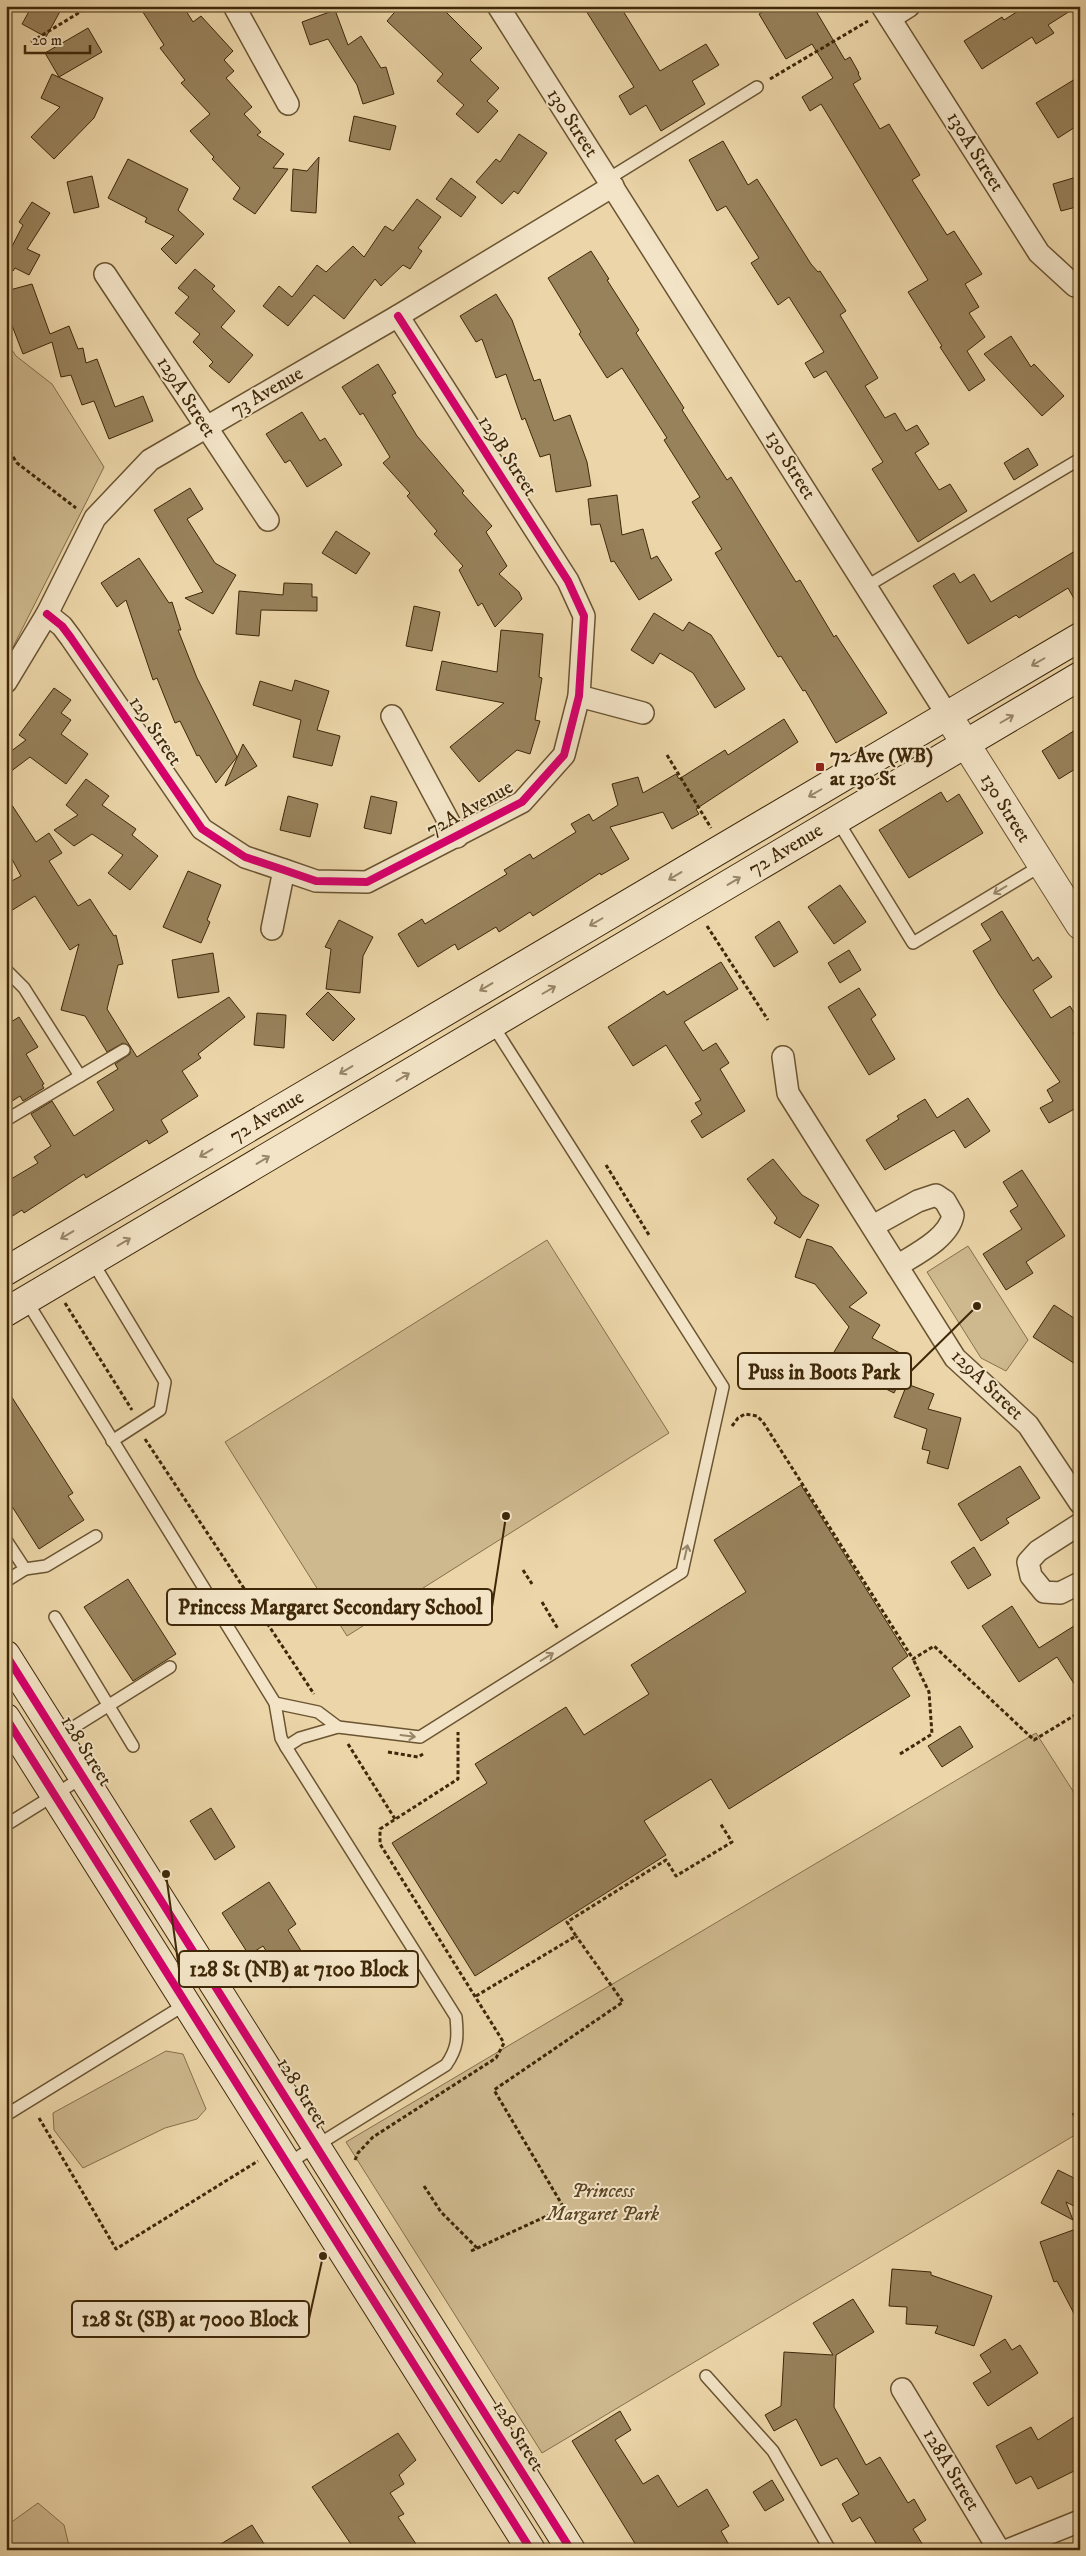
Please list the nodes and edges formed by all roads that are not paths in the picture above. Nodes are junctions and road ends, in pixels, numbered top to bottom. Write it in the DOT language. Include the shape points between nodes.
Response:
graph roads {
  1 [pos="234,6"];
  2 [pos="498,6"];
  3 [pos="909,6"];
  4 [pos="880,15"];
  5 [pos="756,87"];
  6 [pos="288,104"];
  7 [pos="610,182"];
  8 [pos="105,274"];
  9 [pos="1080,284"];
  10 [pos="398,316"];
  11 [pos="206,428"];
  12 [pos="1080,459"];
  13 [pos="268,520"];
  14 [pos="867,586"];
  15 [pos="47,614"];
  16 [pos="584,616"];
  17 [pos="1080,637"];
  18 [pos="1080,676"];
  19 [pos="6,682"];
  20 [pos="578,696"];
  21 [pos="643,713"];
  22 [pos="392,716"];
  23 [pos="948,716"];
  24 [pos="965,744"];
  25 [pos="837,820"];
  26 [pos="457,836"];
  27 [pos="245,857"];
  28 [pos="1042,865"];
  29 [pos="284,870"];
  30 [pos="1080,924"];
  31 [pos="272,929"];
  32 [pos="528,962"];
  33 [pos="6,970"];
  34 [pos="492,1024"];
  35 [pos="124,1050"];
  36 [pos="783,1057"];
  37 [pos="80,1076"];
  38 [pos="6,1120"];
  39 [pos="873,1226"];
  40 [pos="92,1261"];
  41 [pos="897,1266"];
  42 [pos="6,1271"];
  43 [pos="16,1306"];
  44 [pos="112,1441"];
  45 [pos="1080,1502"];
  46 [pos="1080,1524"];
  47 [pos="96,1536"];
  48 [pos="6,1540"];
  49 [pos="25,1569"];
  50 [pos="6,1581"];
  51 [pos="1080,1583"];
  52 [pos="55,1617"];
  53 [pos="6,1654"];
  54 [pos="170,1668"];
  55 [pos="276,1703"];
  56 [pos="109,1705"];
  57 [pos="6,1718"];
  58 [pos="338,1727"];
  59 [pos="58,1737"];
  60 [pos="133,1746"];
  61 [pos="286,1747"];
  62 [pos="83,1777"];
  63 [pos="55,1795"];
  64 [pos="6,1825"];
  65 [pos="186,2004"];
  66 [pos="6,2115"];
  67 [pos="316,2146"];
  68 [pos="275,2161"];
  69 [pos="706,2376"];
  70 [pos="902,2389"];
  71 [pos="512,2520"];
  72 [pos="1080,2522"];
  73 [pos="531,2550"];
  74 [pos="552,2550"];
  75 [pos="571,2550"];
  76 [pos="830,2550"];
  77 [pos="999,2550"];
  78 [pos="1008,2550"];
  1 -- 6 [label="street"];
  2 -- 7 [label="street, 130 Street"];
  3 -- 4 [label="street"];
  4 -- 9 [label="street, 130A Street" via="1039,253 1075,286"];
  5 -- 7 [label="lane"];
  7 -- 10 [label="street, 73 Avenue"];
  7 -- 14 [label="street, 130 Street"];
  8 -- 11 [label="street, 129A Street"];
  10 -- 11 [label="street, 73 Avenue"];
  10 -- 16 [label="street, 129B Street" via="568,581"];
  11 -- 13 [label="street, 129A Street"];
  11 -- 15 [label="street, 73 Avenue" via="150,460 108,502 86,533"];
  12 -- 14 [label="lane"];
  14 -- 23 [label="street, 130 Street"];
  15 -- 19 [label="street, 73 Avenue"];
  15 -- 27 [label="street, 129 Street" via="71,638 202,829"];
  16 -- 20 [label="street, 72A Avenue"];
  17 -- 23 [label="main road, 72 Avenue, one-way"];
  24 -- 18 [label="main road, 72 Avenue, one-way"];
  20 -- 21 [label="street"];
  20 -- 26 [label="street, 72A Avenue" via="564,755 522,802"];
  22 -- 26 [label="street"];
  23 -- 24 [label="main road, 130 Street"];
  23 -- 32 [label="main road, 72 Avenue, one-way"];
  24 -- 25 [label="main road, 72 Avenue"];
  24 -- 28 [label="main road, 130 Street"];
  28 -- 25 [label="lane, one-way" via="914,943"];
  34 -- 25 [label="main road, 72 Avenue, one-way"];
  26 -- 29 [label="street, 72A Avenue" via="367,882 316,881"];
  27 -- 29 [label="street, 72A Avenue"];
  28 -- 30 [label="main road, 130 Street"];
  29 -- 31 [label="street"];
  32 -- 34 [label="main road" via="518,985 494,1011"];
  32 -- 42 [label="main road, 72 Avenue, one-way"];
  33 -- 37 [label="lane" via="24,988"];
  40 -- 34 [label="main road, 72 Avenue, one-way"];
  58 -- 34 [label="lane, one-way" via="420,1737 682,1572 695,1515 723,1387"];
  35 -- 37 [label="lane"];
  36 -- 39 [label="street, 129A Street" via="788,1093"];
  37 -- 38 [label="lane"];
  39 -- 41 [label="street, 129A Street"];
  39 -- 41 [label="street" via="918,1201 936,1195 953,1215 951,1224"];
  40 -- 43 [label="main road, 72 Avenue"];
  40 -- 44 [label="lane" via="165,1382 160,1410"];
  41 -- 45 [label="street, 129A Street" via="955,1358 1028,1425"];
  43 -- 44 [label="lane"];
  44 -- 55 [label="lane"];
  46 -- 51 [label="street" via="1038,1551 1028,1562 1032,1576 1044,1592 1060,1593"];
  47 -- 49 [label="lane" via="46,1566"];
  48 -- 49 [label="lane"];
  49 -- 50 [label="lane"];
  52 -- 56 [label="lane"];
  53 -- 59 [label="main road, 128 Street"];
  54 -- 56 [label="lane"];
  55 -- 58 [label="lane" via="318,1712"];
  55 -- 61 [label="lane" via="281,1738"];
  56 -- 59 [label="lane"];
  56 -- 60 [label="lane"];
  57 -- 63 [label="main road"];
  58 -- 61 [label="lane" via="300,1738"];
  59 -- 62 [label="main road, 128 Street"];
  61 -- 67 [label="lane" via="456,2017 458,2040 446,2065"];
  62 -- 63 [label="lane"];
  62 -- 67 [label="main road, 128 Street"];
  63 -- 64 [label="lane"];
  63 -- 65 [label="main road"];
  65 -- 66 [label="lane"];
  65 -- 68 [label="main road"];
  67 -- 68 [label="lane"];
  67 -- 75 [label="main road, 128 Street"];
  68 -- 71 [label="main road"];
  69 -- 76 [label="lane" via="773,2452"];
  70 -- 77 [label="street, 128A Street"];
  71 -- 73 [label="main road"];
  71 -- 74 [label="main road" via="526,2517 532,2520"];
  72 -- 78 [label="street"];
}
